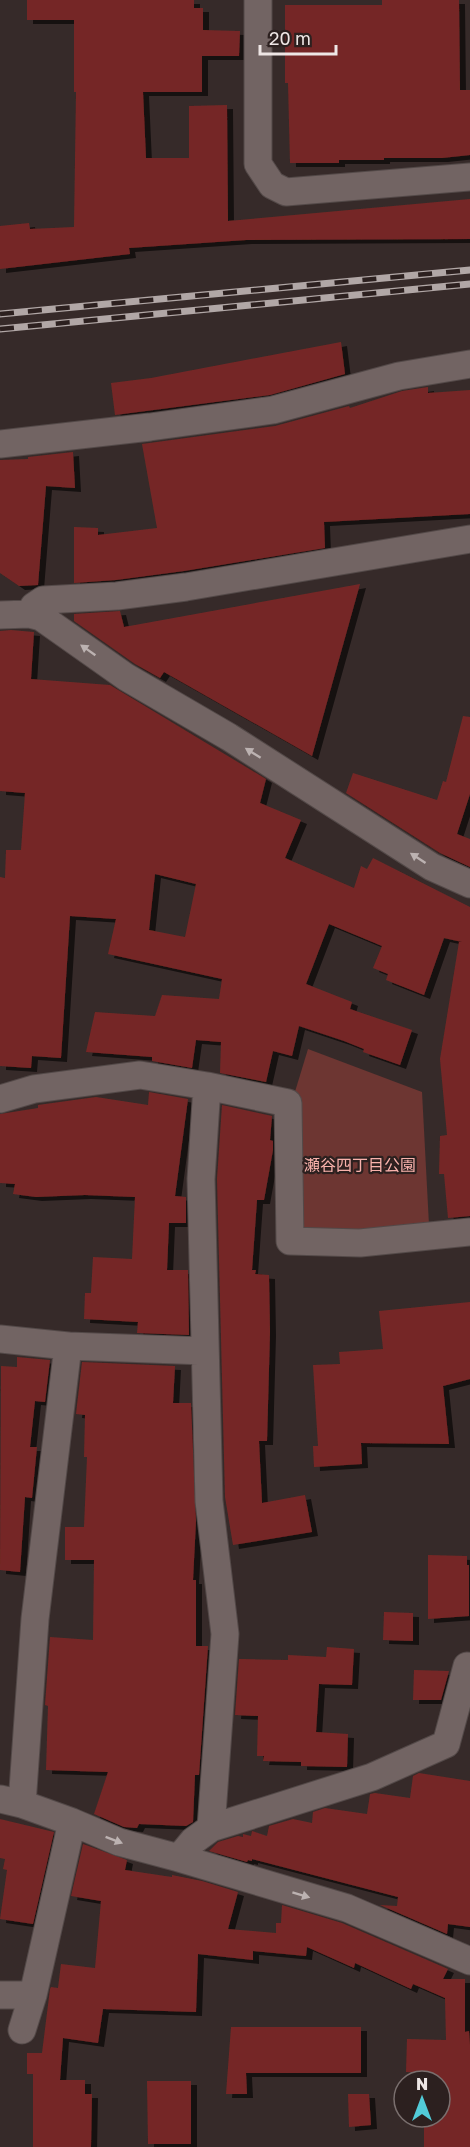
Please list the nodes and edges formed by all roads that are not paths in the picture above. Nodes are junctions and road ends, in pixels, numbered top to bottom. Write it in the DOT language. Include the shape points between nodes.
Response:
graph roads {
  1 [pos="258,0"];
  2 [pos="470,177"];
  3 [pos="470,364"];
  4 [pos="0,444"];
  5 [pos="470,539"];
  6 [pos="29,614"];
  7 [pos="0,615"];
  8 [pos="470,884"];
  9 [pos="207,1086"];
  10 [pos="0,1099"];
  11 [pos="470,1232"];
  12 [pos="0,1339"];
  13 [pos="68,1346"];
  14 [pos="205,1351"];
  15 [pos="470,1667"];
  16 [pos="11,1802"];
  17 [pos="72,1822"];
  18 [pos="211,1828"];
  19 [pos="179,1858"];
  20 [pos="470,1961"];
  21 [pos="0,1995"];
  22 [pos="33,1995"];
  23 [pos="22,2030"];
  1 -- 2 [label="street" via="258,164 272,185 286,192"];
  3 -- 4 [label="street" via="399,376 273,410"];
  5 -- 6 [label="street" via="186,587 43,600"];
  6 -- 7 [label="street"];
  8 -- 6 [label="street, one-way" via="432,867 126,676 41,617"];
  9 -- 10 [label="street" via="140,1075 34,1089"];
  9 -- 11 [label="street" via="288,1103 290,1241 360,1243"];
  9 -- 14 [label="street" via="201,1179"];
  12 -- 13 [label="street"];
  13 -- 14 [label="street"];
  13 -- 16 [label="street"];
  14 -- 18 [label="street" via="209,1501 225,1634"];
  15 -- 18 [label="street" via="467,1666 446,1744 372,1777"];
  16 -- 17 [label="street"];
  17 -- 19 [label="street, one-way" via="119,1842"];
  17 -- 22 [label="street"];
  18 -- 19 [label="street"];
  19 -- 20 [label="street, one-way" via="347,1908"];
  21 -- 22 [label="street"];
  22 -- 23 [label="street"];
}
